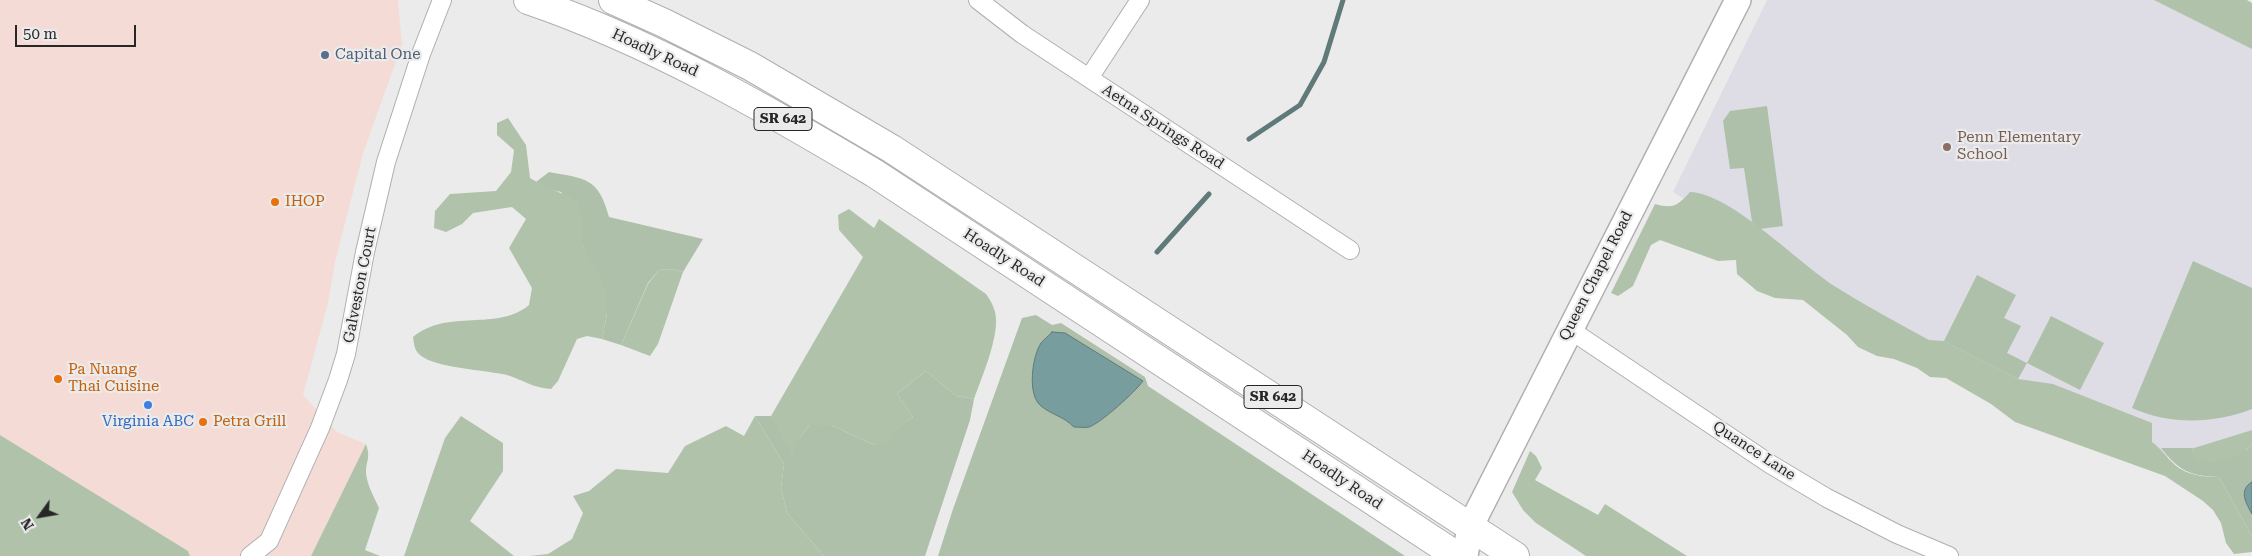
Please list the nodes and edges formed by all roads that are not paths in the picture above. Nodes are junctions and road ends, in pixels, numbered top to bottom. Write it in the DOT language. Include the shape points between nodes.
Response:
graph roads {
  1 [pos="442,0"];
  2 [pos="528,0"];
  3 [pos="613,0"];
  4 [pos="978,0"];
  5 [pos="1140,0"];
  6 [pos="1738,0"];
  7 [pos="1089,78"];
  8 [pos="1350,250"];
  9 [pos="1569,329"];
  10 [pos="1470,527"];
  11 [pos="250,556"];
  12 [pos="1457,556"];
  13 [pos="1465,556"];
  14 [pos="1515,556"];
  15 [pos="1949,556"];
  1 -- 11 [label="street, Galveston Court" via="420,54 386,162 338,380 269,541"];
  2 -- 12 [label="main road, Hoadly Road / SR 642" via="618,35 688,68 857,163"];
  3 -- 10 [label="main road, Hoadly Road / SR 642" via="750,66 892,149"];
  4 -- 7 [label="street, Aetna Springs Road" via="1022,34"];
  5 -- 7 [label="street"];
  6 -- 9 [label="street, Queen Chapel Road"];
  7 -- 8 [label="street, Aetna Springs Road"];
  9 -- 10 [label="street, Queen Chapel Road"];
  9 -- 15 [label="street, Quance Lane" via="1778,469 1862,516"];
  10 -- 13 [label="street, Queen Chapel Road"];
  10 -- 14 [label="main road, Hoadly Road / SR 642"];
}
